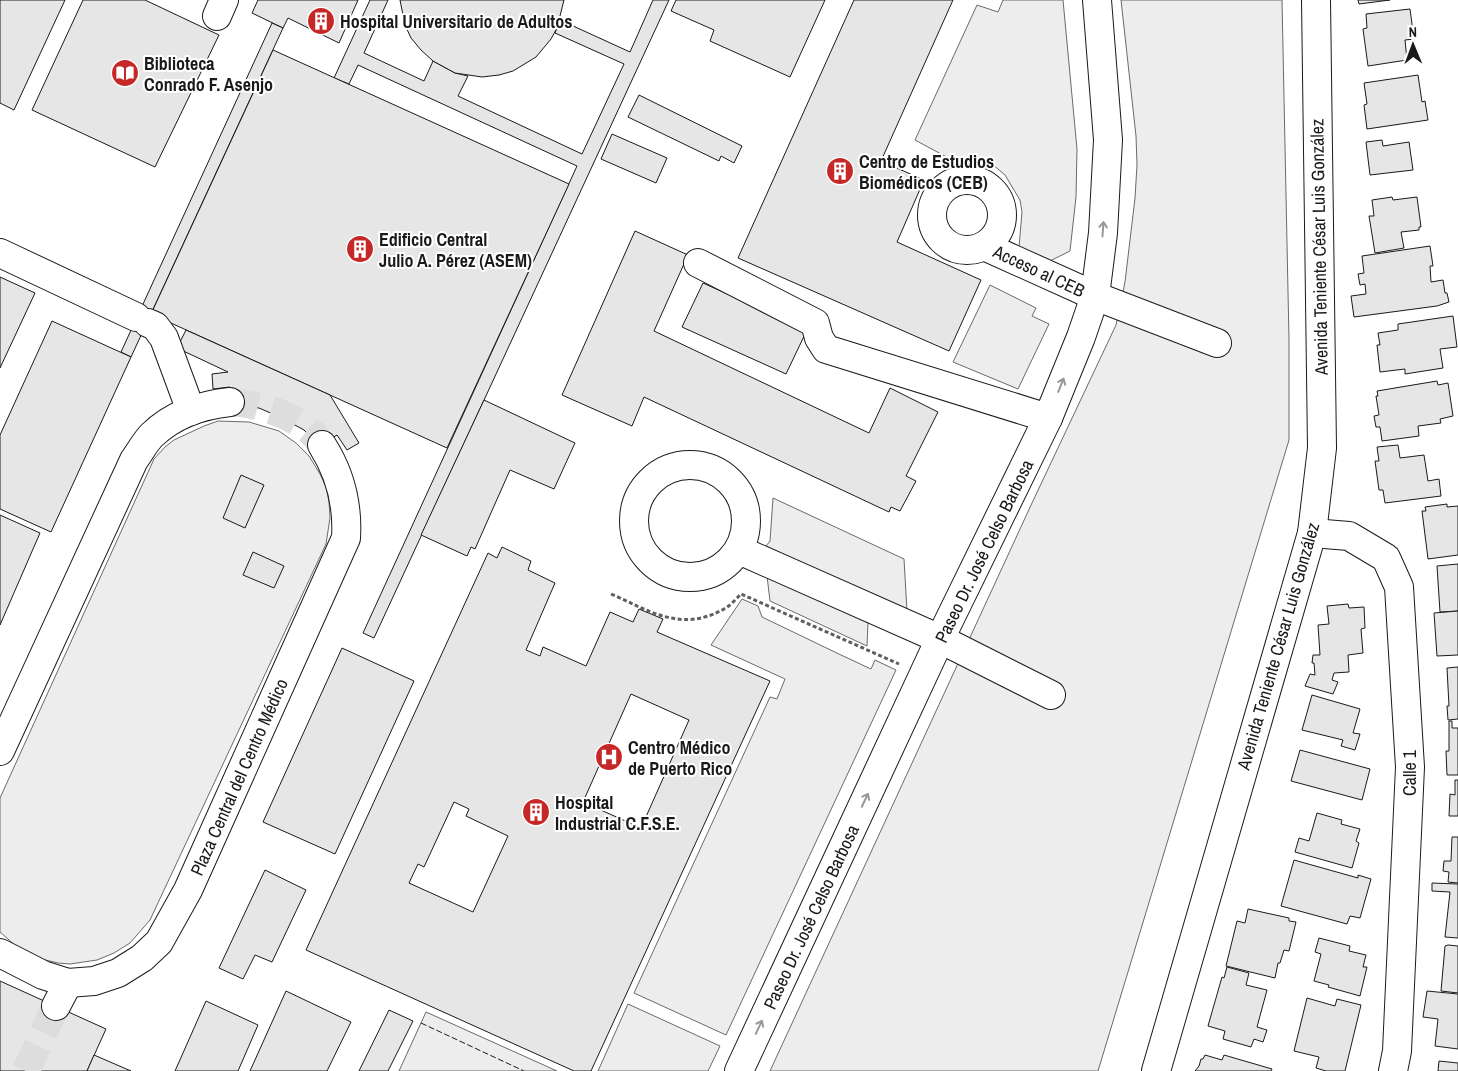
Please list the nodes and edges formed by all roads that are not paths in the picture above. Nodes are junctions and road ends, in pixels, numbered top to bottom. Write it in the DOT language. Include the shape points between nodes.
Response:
graph roads {
  1 [pos="1097,0"];
  2 [pos="1316,0"];
  3 [pos="984,246"];
  4 [pos="0,253"];
  5 [pos="698,263"];
  6 [pos="1095,296"];
  7 [pos="1217,343"];
  8 [pos="230,402"];
  9 [pos="191,410"];
  10 [pos="1048,418"];
  11 [pos="322,445"];
  12 [pos="1312,533"];
  13 [pos="739,550"];
  14 [pos="940,639"];
  15 [pos="1051,695"];
  16 [pos="0,751"];
  17 [pos="0,953"];
  18 [pos="738,1071"];
  19 [pos="1156,1071"];
  20 [pos="1393,1071"];
  6 -- 1 [label="street, Paseo Dr. José Celso Barbosa, one-way" via="1103,233 1108,140"];
  2 -- 12 [label="street, Avenida Teniente César Luis González" via="1322,448"];
  3 -- 6 [label="street, Acceso al CEB"];
  4 -- 9 [label="street" via="156,326 164,338"];
  5 -- 10 [label="street" via="815,323 826,349"];
  6 -- 7 [label="street, Acceso al CEB"];
  10 -- 6 [label="street, Paseo Dr. José Celso Barbosa, one-way"];
  8 -- 9 [label="street"];
  9 -- 16 [label="street" via="151,436 134,460"];
  10 -- 14 [label="street, Paseo Dr. José Celso Barbosa"];
  11 -- 17 [label="street, Plaza Central del Centro Médico" via="333,464 345,500 346,538 188,890 159,942 142,958 118,973 62,994 43,975"];
  12 -- 19 [label="street, Avenida Teniente César Luis González"];
  12 -- 20 [label="street, Calle 1" via="1349,536 1386,558 1399,587 1410,767 1397,1051"];
  13 -- 13 [label="street" via="747,527 745,508 740,494 723,475 706,467 687,465 656,476 644,488 635,506 636,537 646,557 660,569 688,578 702,576 726,565"];
  13 -- 14 [label="street"];
  14 -- 15 [label="street"];
  18 -- 14 [label="street, Paseo Dr. José Celso Barbosa, one-way"];
}
